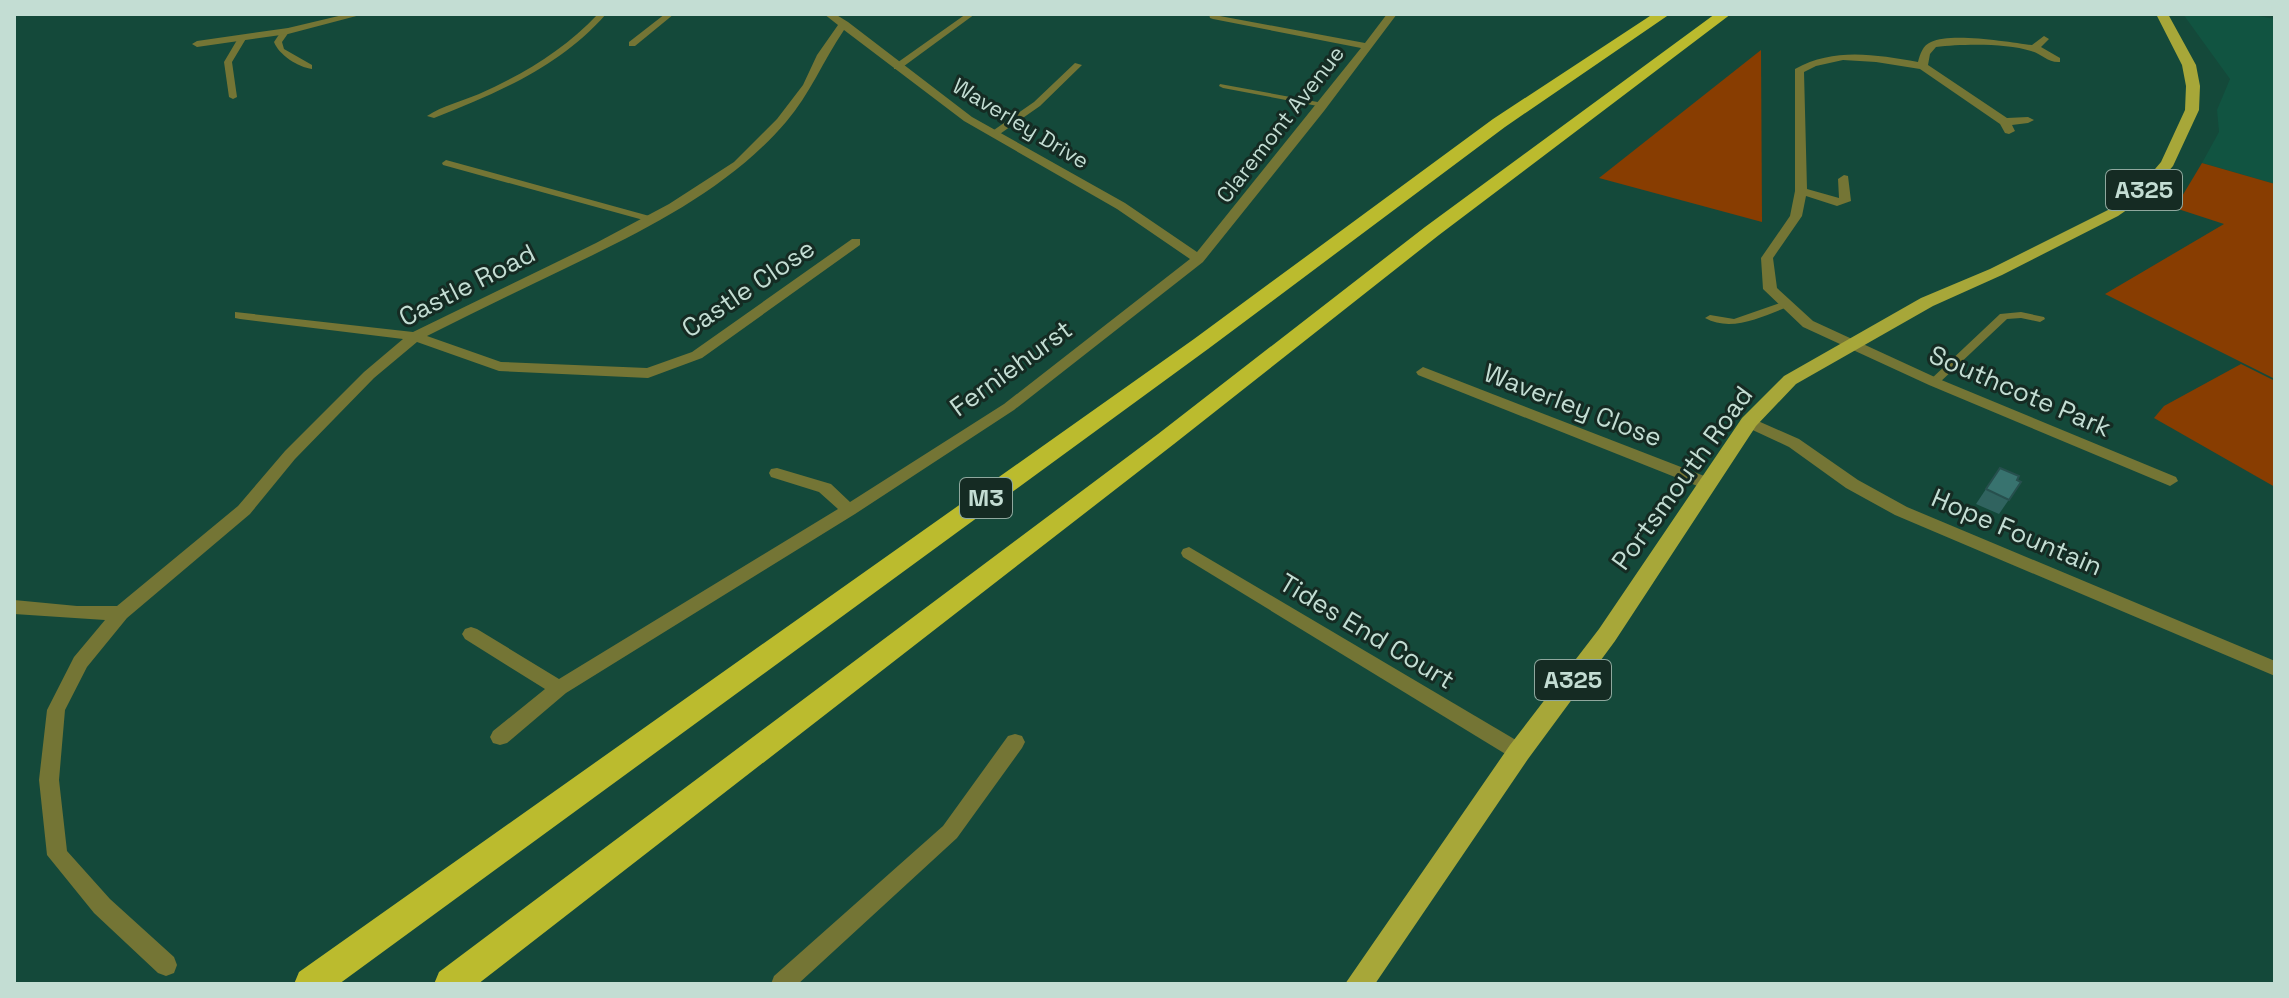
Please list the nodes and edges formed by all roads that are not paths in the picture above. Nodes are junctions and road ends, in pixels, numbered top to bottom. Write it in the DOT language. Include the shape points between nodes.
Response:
graph roads {
  1 [pos="359,14"];
  2 [pos="602,14"];
  3 [pos="670,14"];
  4 [pos="829,14"];
  5 [pos="971,14"];
  6 [pos="1392,14"];
  7 [pos="1663,14"];
  8 [pos="1724,14"];
  9 [pos="2162,14"];
  10 [pos="1213,16"];
  11 [pos="844,24"];
  12 [pos="285,32"];
  13 [pos="243,37"];
  14 [pos="2044,39"];
  15 [pos="197,44"];
  16 [pos="632,44"];
  17 [pos="1367,46"];
  18 [pos="2034,48"];
  19 [pos="2056,60"];
  20 [pos="1078,65"];
  21 [pos="1923,66"];
  22 [pos="309,67"];
  23 [pos="897,67"];
  24 [pos="1223,86"];
  25 [pos="233,97"];
  26 [pos="1323,105"];
  27 [pos="431,116"];
  28 [pos="2028,120"];
  29 [pos="994,134"];
  30 [pos="446,163"];
  31 [pos="1844,179"];
  32 [pos="1801,191"];
  33 [pos="650,219"];
  34 [pos="856,242"];
  35 [pos="1198,259"];
  36 [pos="1786,304"];
  37 [pos="240,315"];
  38 [pos="1710,318"];
  39 [pos="2040,319"];
  40 [pos="415,336"];
  41 [pos="1852,343"];
  42 [pos="1423,372"];
  43 [pos="1934,382"];
  44 [pos="1749,422"];
  45 [pos="777,473"];
  46 [pos="2170,481"];
  47 [pos="1706,483"];
  48 [pos="849,510"];
  49 [pos="1189,553"];
  50 [pos="14,607"];
  51 [pos="121,613"];
  52 [pos="471,634"];
  53 [pos="2275,669"];
  54 [pos="559,688"];
  55 [pos="500,737"];
  56 [pos="1015,742"];
  57 [pos="1519,752"];
  58 [pos="166,965"];
  59 [pos="311,984"];
  60 [pos="451,984"];
  61 [pos="782,984"];
  62 [pos="1359,984"];
  1 -- 12 [label="street"];
  2 -- 27 [label="lane" via="555,58"];
  3 -- 16 [label="lane"];
  4 -- 11 [label="street, Waverley Drive"];
  5 -- 23 [label="lane"];
  6 -- 17 [label="street, Claremont Avenue"];
  7 -- 59 [label="highway, M3" via="1499,123 1189,353"];
  8 -- 60 [label="highway, M3" via="1432,231"];
  9 -- 41 [label="main road, Portsmouth Road / A325" via="2189,65 2192,110 2168,163 2142,193 2113,213"];
  10 -- 17 [label="street"];
  11 -- 23 [label="street, Waverley Drive"];
  11 -- 33 [label="street, Castle Road" via="781,121 738,164"];
  12 -- 13 [label="street"];
  12 -- 22 [label="lane" via="278,42 281,50"];
  13 -- 15 [label="street"];
  13 -- 25 [label="lane" via="228,62"];
  14 -- 18 [label="street"];
  17 -- 26 [label="street, Claremont Avenue"];
  18 -- 19 [label="street"];
  18 -- 21 [label="street" via="1964,41 1933,44"];
  20 -- 29 [label="lane" via="1037,104"];
  21 -- 28 [label="street" via="2008,127"];
  21 -- 32 [label="street" via="1835,58 1813,61 1799,71"];
  23 -- 29 [label="street, Waverley Drive"];
  24 -- 26 [label="lane"];
  26 -- 35 [label="street, Claremont Avenue"];
  29 -- 35 [label="street, Waverley Drive" via="1121,206"];
  30 -- 33 [label="lane"];
  31 -- 32 [label="street" via="1845,201"];
  32 -- 36 [label="street" via="1796,216 1767,258 1770,289"];
  33 -- 40 [label="street, Castle Road"];
  34 -- 40 [label="street, Castle Close" via="697,355 648,373 499,366"];
  35 -- 48 [label="street, Ferniehurst" via="1009,407"];
  36 -- 38 [label="lane" via="1735,322"];
  36 -- 41 [label="street, Southcote Park" via="1808,324"];
  37 -- 40 [label="street, Castle Close"];
  39 -- 43 [label="lane" via="2004,316"];
  40 -- 51 [label="street, Castle Road" via="290,455 244,510"];
  41 -- 43 [label="street, Southcote Park"];
  41 -- 44 [label="main road, Portsmouth Road / A325" via="1790,380"];
  42 -- 47 [label="street, Waverley Close"];
  43 -- 46 [label="street, Southcote Park"];
  44 -- 47 [label="main road, Portsmouth Road / A325"];
  44 -- 53 [label="street, Hope Fountain" via="1794,443 1901,511"];
  45 -- 48 [label="street" via="825,488"];
  47 -- 57 [label="main road, Portsmouth Road / A325" via="1607,635"];
  48 -- 54 [label="street, Ferniehurst"];
  49 -- 57 [label="street, Tides End Court"];
  50 -- 51 [label="street"];
  51 -- 58 [label="street, Castle Road" via="80,662 56,710 49,780 57,855"];
  52 -- 54 [label="street"];
  54 -- 55 [label="street, Ferniehurst"];
  56 -- 61 [label="street" via="950,832"];
  57 -- 62 [label="main road, Portsmouth Road / A325"];
}
